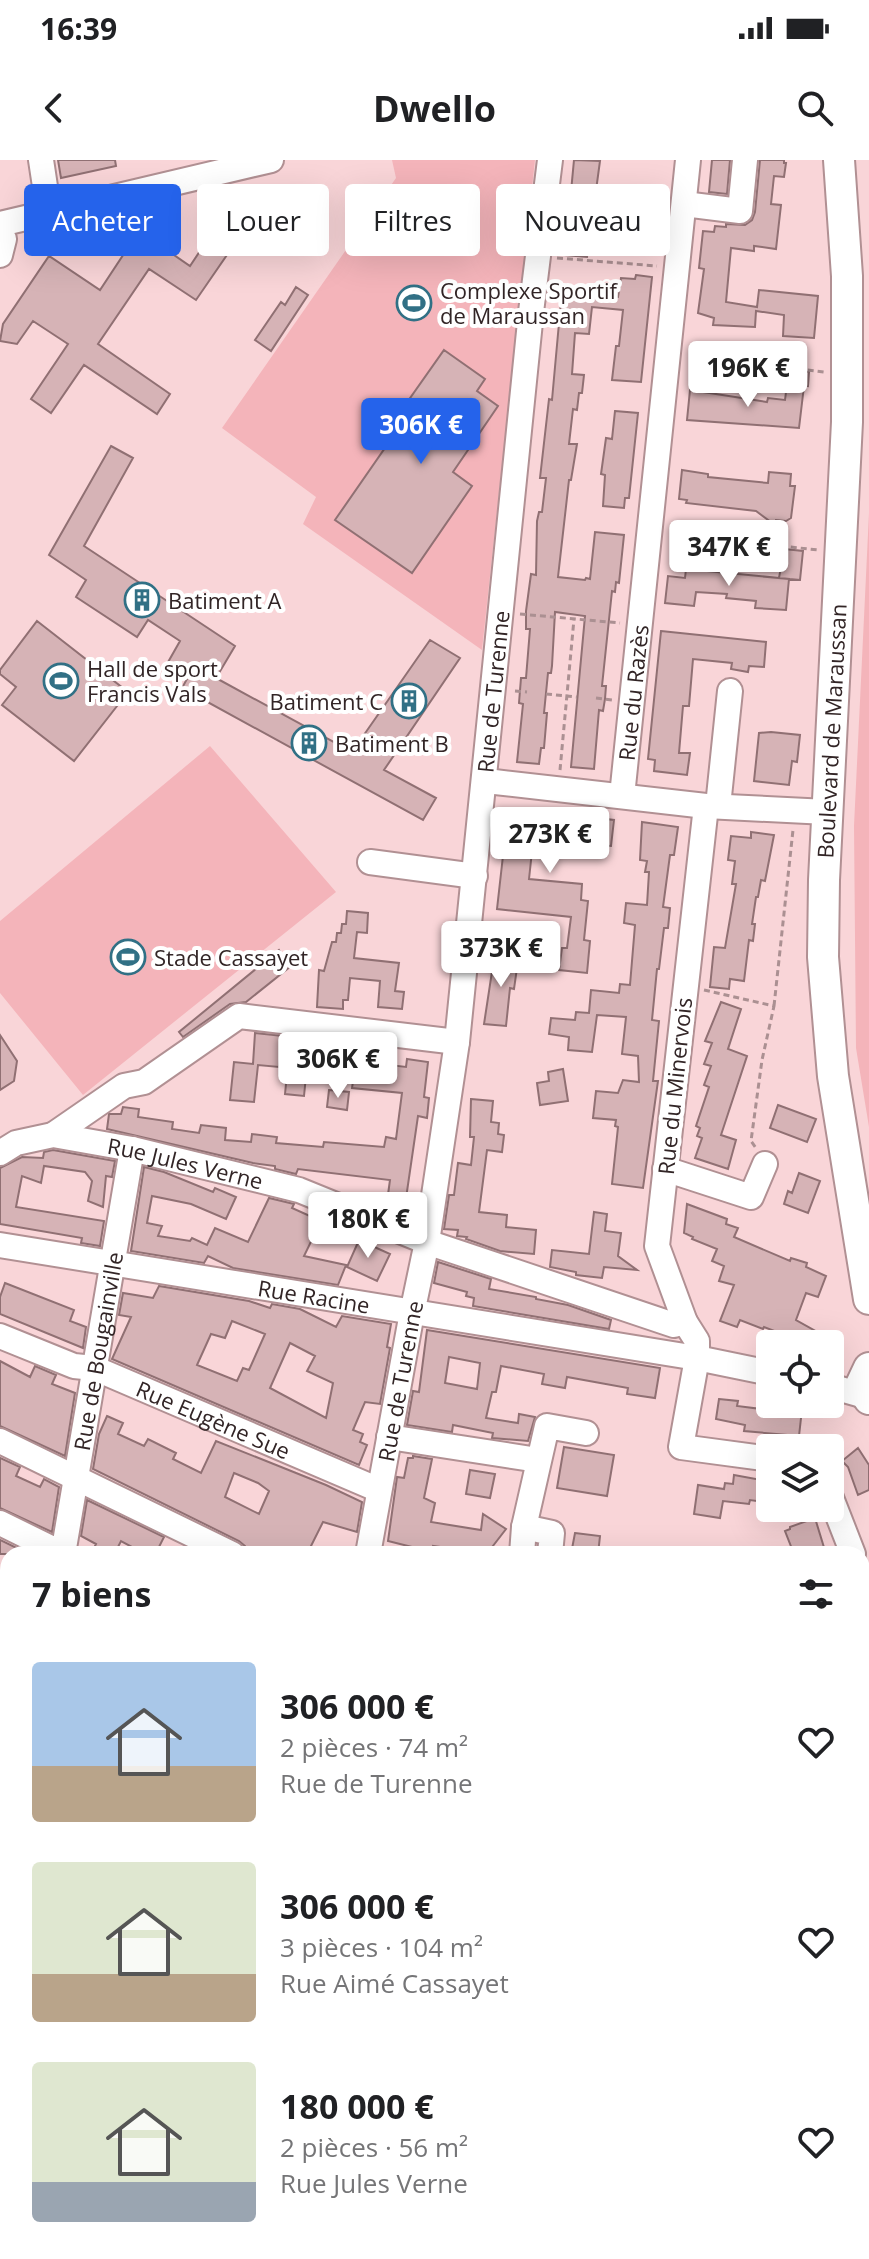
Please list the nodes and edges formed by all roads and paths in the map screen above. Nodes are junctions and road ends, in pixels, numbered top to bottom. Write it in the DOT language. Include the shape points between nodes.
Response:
graph roads {
  1 [pos="41,160"];
  2 [pos="271,160"];
  3 [pos="550,160"];
  4 [pos="688,160"];
  5 [pos="745,160"];
  6 [pos="839,160"];
  7 [pos="850,160"];
  8 [pos="45,184"];
  9 [pos="170,184"];
  10 [pos="547,184"];
  11 [pos="684,204"];
  12 [pos="24,219"];
  13 [pos="0,224"];
  14 [pos="0,233"];
  15 [pos="0,255"];
  16 [pos="538,256"];
  17 [pos="677,268"];
  18 [pos="768,365"];
  19 [pos="845,374"];
  20 [pos="751,543"];
  21 [pos="839,552"];
  22 [pos="502,612"];
  23 [pos="574,619"];
  24 [pos="639,624"];
  25 [pos="730,691"];
  26 [pos="546,694"];
  27 [pos="567,696"];
  28 [pos="577,697"];
  29 [pos="486,781"];
  30 [pos="558,789"];
  31 [pos="622,796"];
  32 [pos="712,806"];
  33 [pos="795,811"];
  34 [pos="827,812"];
  35 [pos="370,862"];
  36 [pos="475,876"];
  37 [pos="468,934"];
  38 [pos="543,942"];
  39 [pos="685,985"];
  40 [pos="774,1006"];
  41 [pos="457,1042"];
  42 [pos="53,1135"];
  43 [pos="132,1149"];
  44 [pos="0,1153"];
  45 [pos="765,1164"];
  46 [pos="665,1169"];
  47 [pos="869,1236"];
  48 [pos="427,1242"];
  49 [pos="0,1245"];
  50 [pos="110,1264"];
  51 [pos="869,1299"];
  52 [pos="412,1312"];
  53 [pos="685,1322"];
  54 [pos="0,1336"];
  55 [pos="697,1358"];
  56 [pos="94,1368"];
  57 [pos="756,1370"];
  58 [pos="867,1384"];
  59 [pos="844,1386"];
  60 [pos="586,1433"];
  61 [pos="389,1437"];
  62 [pos="0,1441"];
  63 [pos="756,1457"];
  64 [pos="538,1460"];
  65 [pos="77,1478"];
  66 [pos="379,1490"];
  67 [pos="841,1522"];
  68 [pos="0,1523"];
  69 [pos="524,1527"];
  70 [pos="47,1546"];
  71 [pos="64,1546"];
  72 [pos="216,1546"];
  73 [pos="369,1546"];
  74 [pos="523,1546"];
  75 [pos="551,1546"];
  76 [pos="850,1546"];
  1 -- 8 [label="street"];
  2 -- 9 [label="street"];
  3 -- 10 [label="street, Rue de Turenne"];
  4 -- 11 [label="street, Rue du Razès"];
  5 -- 11 [label="street" via="740,211"];
  6 -- 19 [label="main road, Boulevard de Maraussan" via="847,276"];
  7 -- 47 [label="main road, Boulevard de Maraussan" via="859,276 858,422 835,957 845,1075"];
  11 -- 17 [label="street, Rue du Razès"];
  12 -- 13 [label="street"];
  14 -- 15 [label="street"];
  16 -- 17 [label="path"];
  16 -- 22 [label="street, Rue de Turenne"];
  17 -- 24 [label="street, Rue du Razès"];
  18 -- 19 [label="path"];
  19 -- 21 [label="main road, Boulevard de Maraussan"];
  20 -- 21 [label="path"];
  21 -- 34 [label="main road, Boulevard de Maraussan"];
  22 -- 23 [label="path"];
  22 -- 29 [label="street, Rue de Turenne"];
  23 -- 24 [label="path"];
  23 -- 27 [label="path"];
  24 -- 31 [label="street, Rue du Razès"];
  25 -- 32 [label="street, Rue du Minervois"];
  26 -- 27 [label="path"];
  27 -- 28 [label="path"];
  27 -- 30 [label="path"];
  29 -- 30 [label="street"];
  29 -- 36 [label="street, Rue de Turenne"];
  30 -- 31 [label="street"];
  31 -- 32 [label="street"];
  32 -- 33 [label="street"];
  32 -- 39 [label="street, Rue du Minervois"];
  33 -- 34 [label="street"];
  33 -- 40 [label="path"];
  34 -- 51 [label="main road, Boulevard de Maraussan" via="823,957 832,1061"];
  35 -- 36 [label="street"];
  36 -- 37 [label="street, Rue de Turenne"];
  37 -- 38 [label="street"];
  37 -- 41 [label="street, Rue de Turenne"];
  39 -- 40 [label="path"];
  39 -- 46 [label="street, Rue du Minervois"];
  40 -- 45 [label="path" via="751,1141"];
  41 -- 42 [label="street" via="239,1016 144,1082 124,1086"];
  41 -- 48 [label="street, Rue de Turenne"];
  42 -- 43 [label="street, Rue Jules Verne"];
  42 -- 44 [label="street, Rue Jules Verne" via="16,1143"];
  43 -- 48 [label="street, Rue Jules Verne" via="299,1190"];
  43 -- 50 [label="street, Rue de Bougainville"];
  45 -- 46 [label="street" via="751,1197"];
  46 -- 53 [label="street, Rue du Minervois" via="657,1246"];
  48 -- 52 [label="street, Rue de Turenne"];
  48 -- 53 [label="street, Rue Jules Verne" via="674,1325"];
  49 -- 50 [label="street, Rue Racine"];
  50 -- 52 [label="street, Rue Racine"];
  50 -- 56 [label="street, Rue de Bougainville"];
  52 -- 55 [label="street, Rue Racine"];
  52 -- 61 [label="street, Rue de Turenne"];
  53 -- 55 [label="street, Rue du Minervois" via="697,1341"];
  54 -- 56 [label="street, Rue Eugène Sue" via="74,1366"];
  55 -- 57 [label="street, Rue Racine"];
  55 -- 63 [label="street" via="681,1447"];
  56 -- 65 [label="street, Rue de Bougainville"];
  56 -- 66 [label="street, Rue Eugène Sue"];
  58 -- 59 [label="street"];
  60 -- 64 [label="street" via="547,1426"];
  61 -- 64 [label="street"];
  61 -- 66 [label="street, Rue de Turenne"];
  62 -- 65 [label="street"];
  64 -- 69 [label="street"];
  65 -- 71 [label="street, Rue de Bougainville"];
  65 -- 72 [label="street"];
  66 -- 73 [label="street, Rue de Turenne"];
  67 -- 76 [label="street"];
  68 -- 70 [label="street"];
  69 -- 74 [label="street"];
  69 -- 75 [label="street" via="552,1533"];
}
